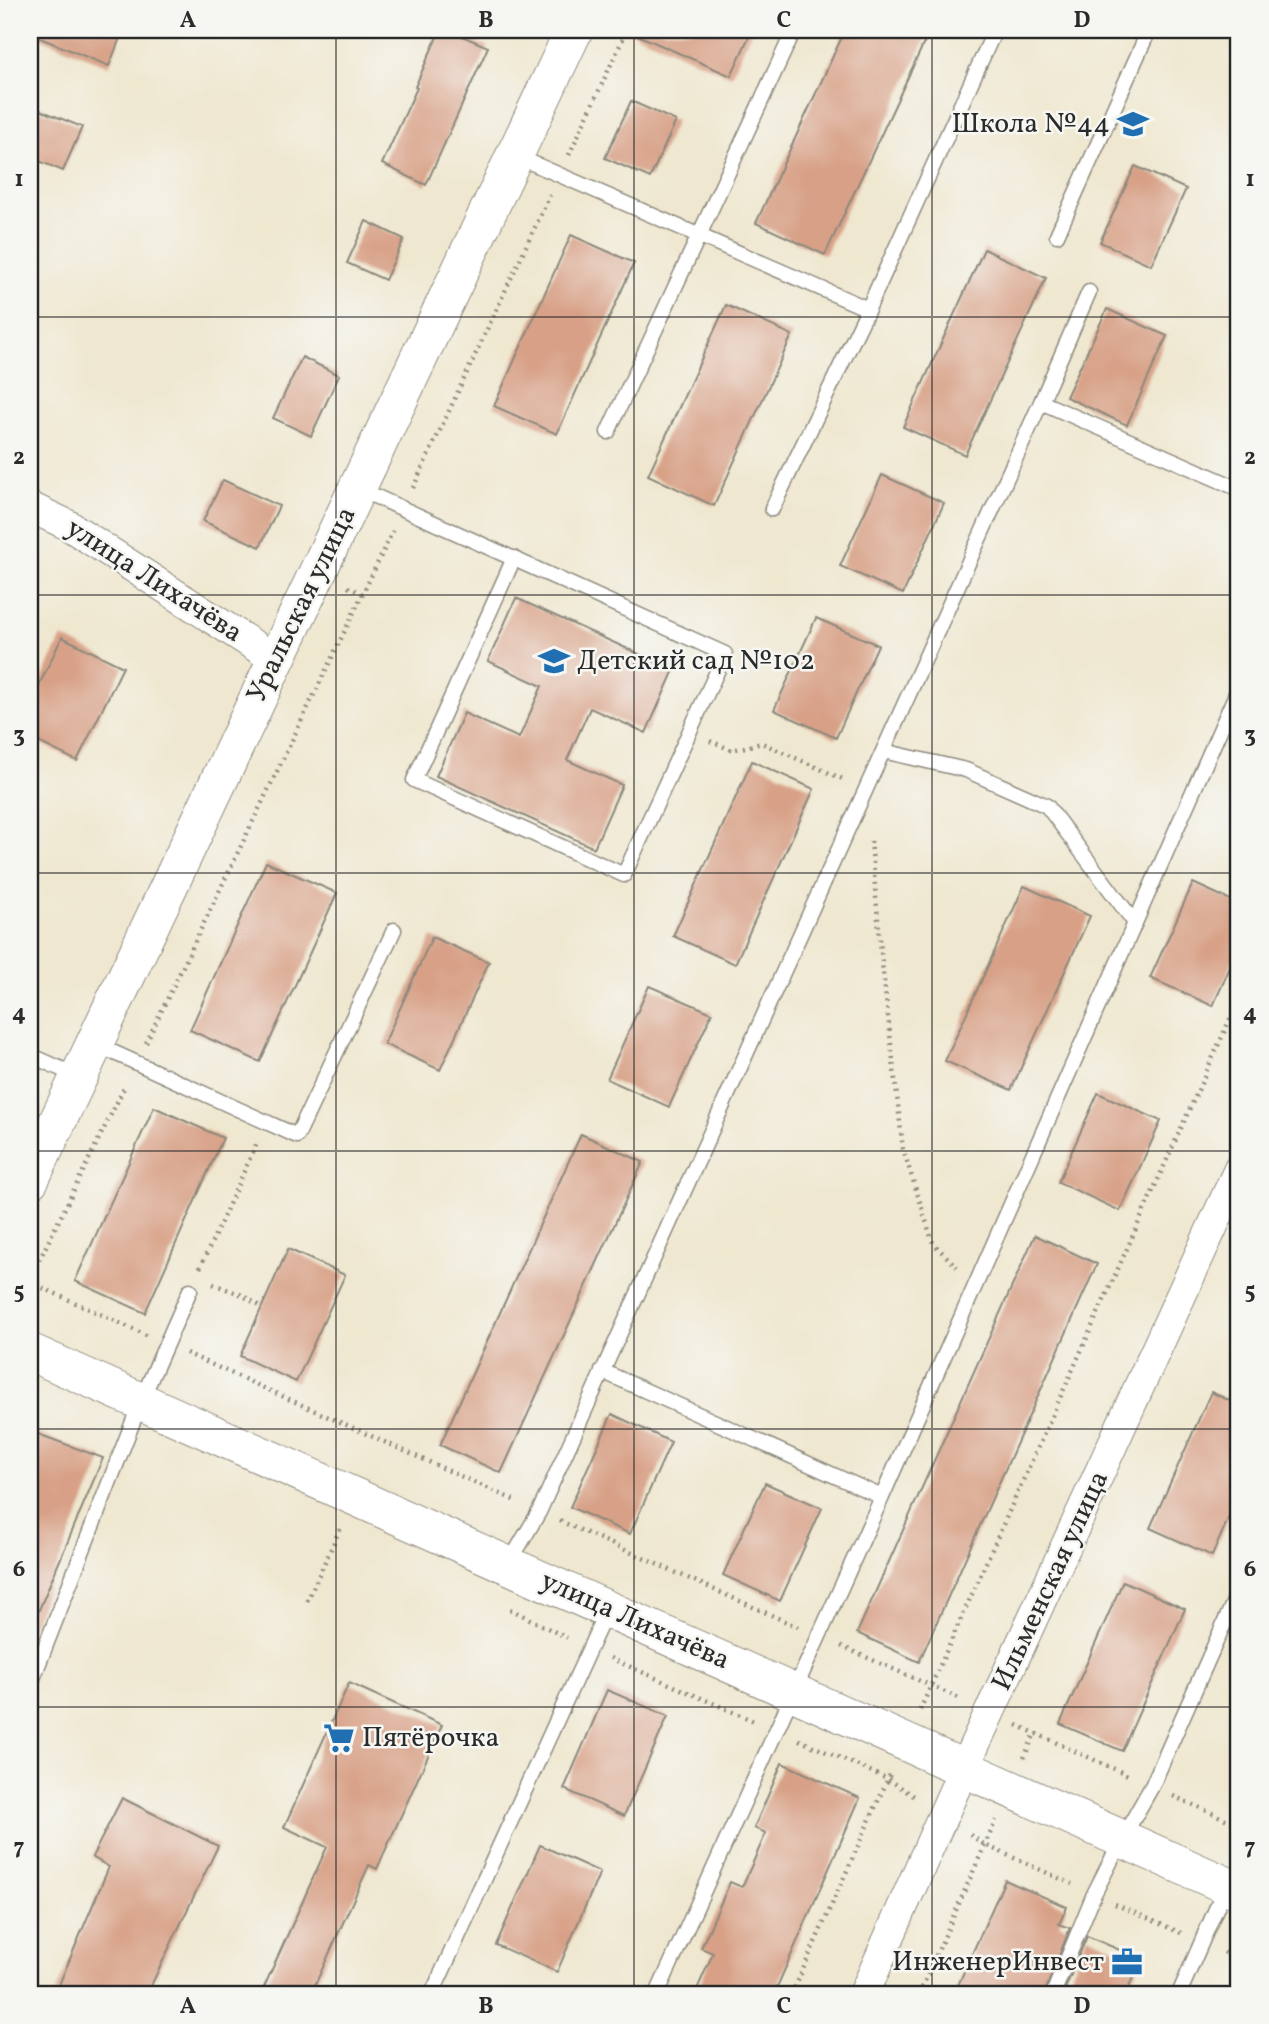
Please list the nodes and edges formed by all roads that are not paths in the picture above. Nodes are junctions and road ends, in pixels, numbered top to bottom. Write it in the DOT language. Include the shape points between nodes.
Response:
graph roads {
  1 [pos="574,30"];
  2 [pos="794,30"];
  3 [pos="995,30"];
  4 [pos="1149,30"];
  5 [pos="515,155"];
  6 [pos="1057,235"];
  7 [pos="697,236"];
  8 [pos="1088,292"];
  9 [pos="868,309"];
  10 [pos="1041,401"];
  11 [pos="608,432"];
  12 [pos="358,488"];
  13 [pos="1239,489"];
  14 [pos="30,507"];
  15 [pos="772,509"];
  16 [pos="514,558"];
  17 [pos="275,659"];
  18 [pos="1239,687"];
  19 [pos="883,751"];
  20 [pos="1135,923"];
  21 [pos="394,930"];
  22 [pos="94,1044"];
  23 [pos="30,1055"];
  24 [pos="78,1077"];
  25 [pos="1239,1169"];
  26 [pos="30,1180"];
  27 [pos="193,1284"];
  28 [pos="30,1352"];
  29 [pos="602,1371"];
  30 [pos="141,1401"];
  31 [pos="882,1496"];
  32 [pos="508,1565"];
  33 [pos="1239,1590"];
  34 [pos="607,1609"];
  35 [pos="30,1686"];
  36 [pos="793,1692"];
  37 [pos="964,1768"];
  38 [pos="1122,1839"];
  39 [pos="1233,1889"];
  40 [pos="432,1994"];
  41 [pos="657,1994"];
  42 [pos="864,1994"];
  43 [pos="1053,1994"];
  44 [pos="1179,1994"];
  1 -- 5 [label="street, Уральская улица"];
  2 -- 7 [label="lane"];
  3 -- 9 [label="lane"];
  4 -- 6 [label="lane"];
  5 -- 7 [label="lane"];
  5 -- 12 [label="street, Уральская улица"];
  7 -- 9 [label="lane"];
  7 -- 11 [label="lane"];
  8 -- 10 [label="lane"];
  9 -- 15 [label="lane"];
  10 -- 13 [label="lane"];
  10 -- 19 [label="lane"];
  12 -- 16 [label="lane"];
  12 -- 17 [label="street, Уральская улица"];
  14 -- 17 [label="street, улица Лихачёва" via="68,525"];
  16 -- 16 [label="lane" via="725,654 624,875 414,780"];
  17 -- 22 [label="street, Уральская улица"];
  18 -- 20 [label="lane"];
  19 -- 20 [label="lane" via="966,770 1047,806"];
  19 -- 29 [label="lane"];
  20 -- 31 [label="lane"];
  21 -- 22 [label="lane" via="297,1136"];
  22 -- 24 [label="street, Уральская улица"];
  23 -- 24 [label="lane"];
  24 -- 26 [label="street, Уральская улица"];
  25 -- 37 [label="street, Ильменская улица"];
  27 -- 30 [label="lane"];
  28 -- 30 [label="street, улица Лихачёва"];
  29 -- 31 [label="lane"];
  29 -- 32 [label="lane" via="539,1511"];
  30 -- 32 [label="street, улица Лихачёва"];
  30 -- 35 [label="lane"];
  31 -- 36 [label="lane"];
  32 -- 34 [label="street, улица Лихачёва"];
  33 -- 38 [label="lane" via="1152,1786"];
  34 -- 36 [label="street, улица Лихачёва"];
  34 -- 40 [label="lane"];
  36 -- 37 [label="street, улица Лихачёва"];
  36 -- 41 [label="lane"];
  37 -- 38 [label="street, улица Лихачёва"];
  37 -- 42 [label="street, Ильменская улица"];
  38 -- 39 [label="street, улица Лихачёва"];
  38 -- 43 [label="lane"];
  39 -- 44 [label="lane"];
}
